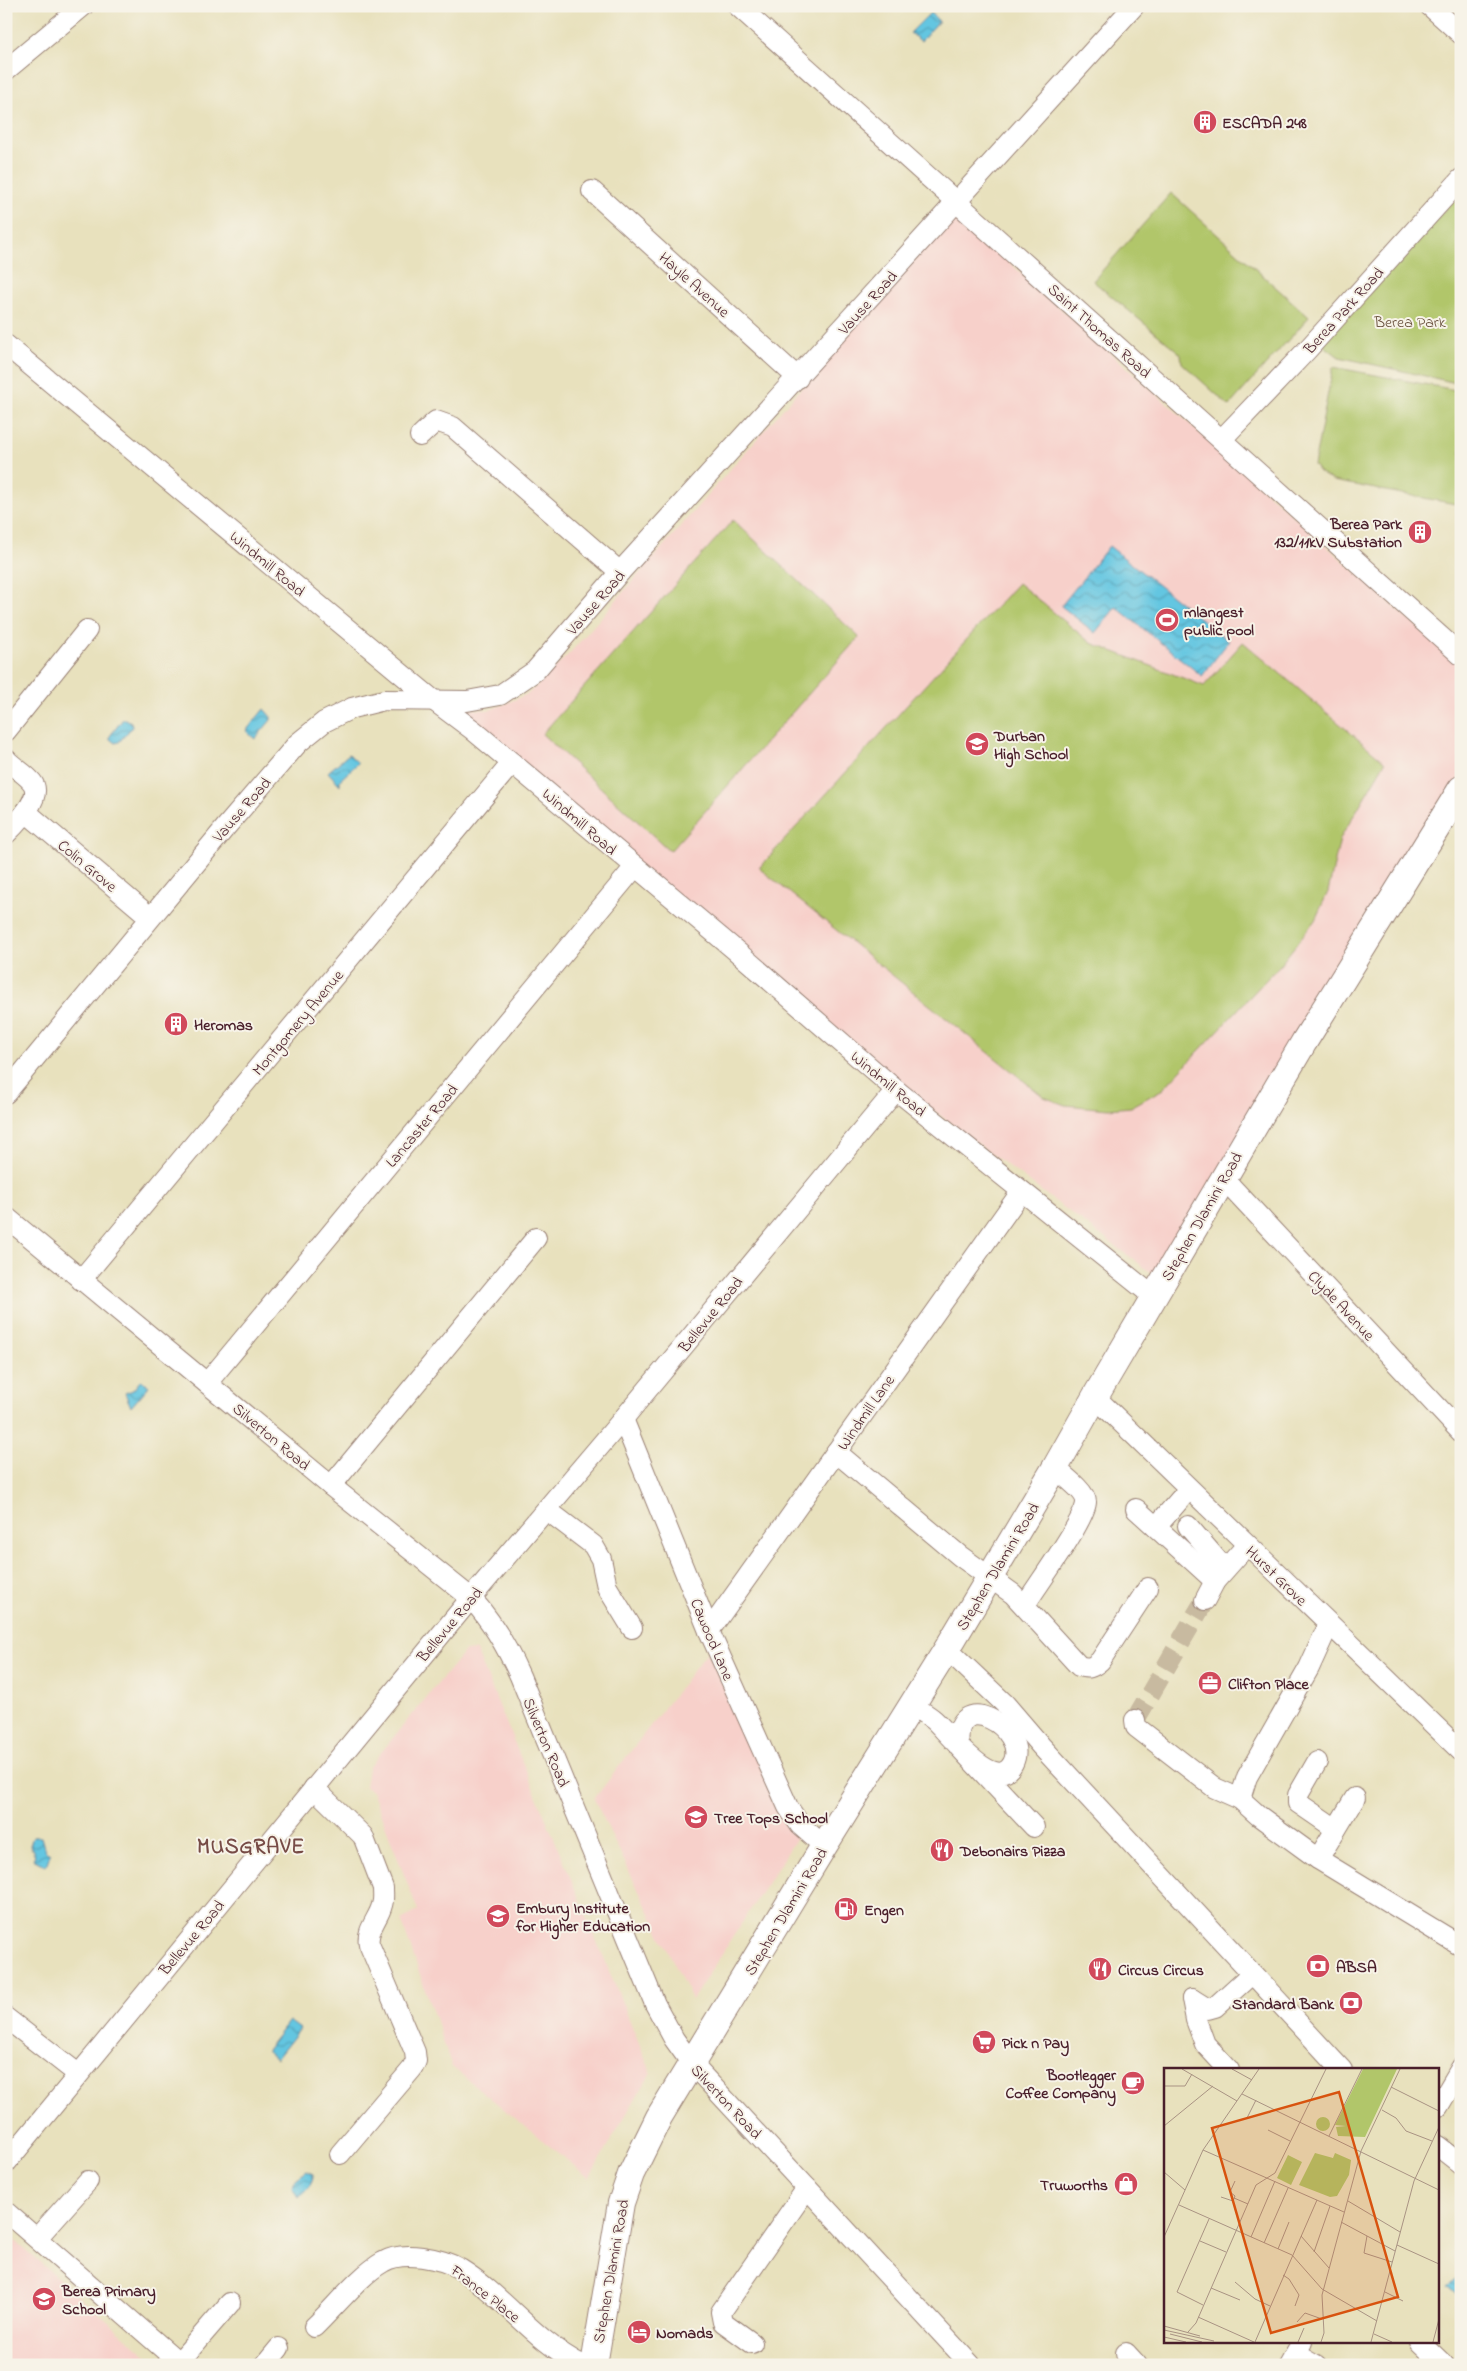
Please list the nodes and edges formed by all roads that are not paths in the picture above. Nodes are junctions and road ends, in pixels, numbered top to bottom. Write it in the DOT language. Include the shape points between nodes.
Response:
graph roads {
  1 [pos="83,6"];
  2 [pos="738,6"];
  3 [pos="1134,6"];
  4 [pos="1430,6"];
  5 [pos="1461,34"];
  6 [pos="6,70"];
  7 [pos="1461,179"];
  8 [pos="592,191"];
  9 [pos="958,203"];
  10 [pos="6,346"];
  11 [pos="798,378"];
  12 [pos="420,436"];
  13 [pos="1222,439"];
  14 [pos="620,572"];
  15 [pos="88,630"];
  16 [pos="1461,655"];
  17 [pos="432,700"];
  18 [pos="6,731"];
  19 [pos="6,759"];
  20 [pos="512,763"];
  21 [pos="1461,789"];
  22 [pos="26,812"];
  23 [pos="6,834"];
  24 [pos="634,868"];
  25 [pos="150,918"];
  26 [pos="896,1090"];
  27 [pos="6,1093"];
  28 [pos="1223,1178"];
  29 [pos="1021,1192"];
  30 [pos="6,1217"];
  31 [pos="536,1238"];
  32 [pos="81,1280"];
  33 [pos="1154,1297"];
  34 [pos="207,1383"];
  35 [pos="1095,1397"];
  36 [pos="624,1419"];
  37 [pos="1461,1432"];
  38 [pos="836,1452"];
  39 [pos="1055,1468"];
  40 [pos="331,1486"];
  41 [pos="1189,1489"];
  42 [pos="1136,1509"];
  43 [pos="547,1510"];
  44 [pos="1188,1526"];
  45 [pos="1156,1527"];
  46 [pos="1246,1545"];
  47 [pos="1220,1575"];
  48 [pos="990,1577"];
  49 [pos="1148,1588"];
  50 [pos="471,1598"];
  51 [pos="1205,1600"];
  52 [pos="1025,1606"];
  53 [pos="1329,1624"];
  54 [pos="632,1628"];
  55 [pos="709,1631"];
  56 [pos="947,1648"];
  57 [pos="912,1705"];
  58 [pos="1135,1720"];
  59 [pos="1461,1751"];
  60 [pos="1317,1762"];
  61 [pos="314,1788"];
  62 [pos="1355,1798"];
  63 [pos="1240,1799"];
  64 [pos="1034,1827"];
  65 [pos="1336,1829"];
  66 [pos="824,1846"];
  67 [pos="1318,1859"];
  68 [pos="1461,1946"];
  69 [pos="1247,1978"];
  70 [pos="6,2018"];
  71 [pos="692,2064"];
  72 [pos="1227,2068"];
  73 [pos="1340,2068"];
  74 [pos="1461,2068"];
  75 [pos="78,2074"];
  76 [pos="1440,2104"];
  77 [pos="1440,2148"];
  78 [pos="340,2154"];
  79 [pos="6,2162"];
  80 [pos="1461,2164"];
  81 [pos="88,2181"];
  82 [pos="806,2188"];
  83 [pos="6,2212"];
  84 [pos="37,2238"];
  85 [pos="230,2303"];
  86 [pos="314,2327"];
  87 [pos="752,2343"];
  88 [pos="1422,2344"];
  89 [pos="279,2348"];
  90 [pos="1296,2353"];
  91 [pos="181,2363"];
  92 [pos="266,2365"];
  93 [pos="582,2365"];
  94 [pos="594,2365"];
  95 [pos="971,2365"];
  96 [pos="1317,2365"];
  97 [pos="1444,2365"];
  1 -- 6 [label="street"];
  2 -- 9 [label="street, Saint Thomas Road"];
  3 -- 9 [label="street, Vause Road"];
  4 -- 5 [label="street"];
  7 -- 13 [label="street, Berea Park Road" via="1308,350"];
  8 -- 11 [label="street, Hayle Avenue"];
  9 -- 11 [label="street, Vause Road"];
  9 -- 13 [label="street, Saint Thomas Road"];
  10 -- 17 [label="street, Windmill Road"];
  11 -- 14 [label="street, Vause Road"];
  12 -- 14 [label="street" via="436,421 453,427"];
  13 -- 16 [label="street, Saint Thomas Road"];
  14 -- 17 [label="street, Vause Road" via="535,671 517,685 500,695 467,701"];
  15 -- 18 [label="street"];
  17 -- 20 [label="street, Windmill Road"];
  17 -- 25 [label="street, Vause Road" via="384,700 352,708 324,722 298,743"];
  19 -- 22 [label="street" via="35,787"];
  20 -- 24 [label="street, Windmill Road"];
  20 -- 32 [label="street, Montgomery Avenue"];
  21 -- 28 [label="main road, Stephen Dlamini Road"];
  22 -- 23 [label="street"];
  22 -- 25 [label="street, Colin Grove"];
  24 -- 26 [label="street, Windmill Road"];
  24 -- 34 [label="street, Lancaster Road"];
  25 -- 27 [label="street, Vause Road"];
  26 -- 29 [label="street, Windmill Road"];
  26 -- 36 [label="street, Bellevue Road"];
  28 -- 33 [label="main road, Stephen Dlamini Road"];
  28 -- 37 [label="street, Clyde Avenue"];
  29 -- 33 [label="street, Windmill Road"];
  29 -- 38 [label="street, Windmill Lane"];
  30 -- 32 [label="street, Silverton Road"];
  31 -- 40 [label="street"];
  32 -- 34 [label="street, Silverton Road"];
  33 -- 35 [label="main road, Stephen Dlamini Road"];
  34 -- 40 [label="street, Silverton Road"];
  35 -- 39 [label="main road, Stephen Dlamini Road"];
  35 -- 41 [label="street, Hurst Grove"];
  36 -- 43 [label="street, Bellevue Road"];
  36 -- 55 [label="street, Cawood Lane"];
  38 -- 48 [label="street" via="960,1556"];
  38 -- 55 [label="street, Windmill Lane"];
  39 -- 48 [label="main road, Stephen Dlamini Road"];
  39 -- 52 [label="street" via="1084,1494 1086,1502 1079,1521"];
  40 -- 50 [label="street, Silverton Road"];
  41 -- 45 [label="street"];
  41 -- 46 [label="street, Hurst Grove"];
  42 -- 45 [label="street"];
  43 -- 50 [label="street, Bellevue Road"];
  43 -- 54 [label="street" via="593,1545 601,1558 607,1587"];
  44 -- 47 [label="street"];
  45 -- 47 [label="street"];
  46 -- 47 [label="street"];
  46 -- 53 [label="street, Hurst Grove"];
  47 -- 51 [label="street"];
  48 -- 52 [label="street"];
  48 -- 56 [label="main road, Stephen Dlamini Road"];
  49 -- 52 [label="street" via="1100,1661 1087,1669 1078,1666"];
  50 -- 61 [label="street, Bellevue Road"];
  50 -- 71 [label="street, Silverton Road" via="506,1646 655,2004"];
  53 -- 59 [label="street, Hurst Grove"];
  53 -- 63 [label="street" via="1309,1668 1247,1776"];
  55 -- 66 [label="street, Cawood Lane" via="788,1807 800,1825"];
  56 -- 57 [label="main road, Stephen Dlamini Road"];
  56 -- 73 [label="street" via="1006,1704 1041,1746"];
  57 -- 64 [label="street" via="934,1720"];
  57 -- 66 [label="main road, Stephen Dlamini Road"];
  58 -- 63 [label="street" via="1136,1727 1215,1788"];
  60 -- 65 [label="street" via="1298,1795 1298,1803"];
  61 -- 75 [label="street, Bellevue Road"];
  61 -- 78 [label="street" via="359,1831 367,1844 383,1888 382,1905 369,1935 369,1944 416,2060 412,2069"];
  62 -- 65 [label="street"];
  63 -- 67 [label="street"];
  65 -- 67 [label="street"];
  66 -- 71 [label="main road, Stephen Dlamini Road"];
  67 -- 68 [label="street"];
  69 -- 72 [label="street" via="1215,2007 1208,2009 1192,1999 1205,2044"];
  70 -- 75 [label="street"];
  71 -- 82 [label="street, Silverton Road"];
  71 -- 94 [label="main road, Stephen Dlamini Road" via="659,2117 625,2189"];
  74 -- 76 [label="street"];
  75 -- 79 [label="street, Bellevue Road"];
  77 -- 80 [label="street"];
  81 -- 84 [label="street"];
  82 -- 87 [label="street" via="721,2312 724,2322"];
  82 -- 95 [label="street, Silverton Road"];
  83 -- 84 [label="street"];
  84 -- 91 [label="street"];
  85 -- 91 [label="street"];
  86 -- 93 [label="street, France Place" via="384,2261 407,2256 429,2257 460,2269 538,2336"];
  88 -- 97 [label="street"];
  89 -- 92 [label="street"];
  90 -- 96 [label="street"];
}
